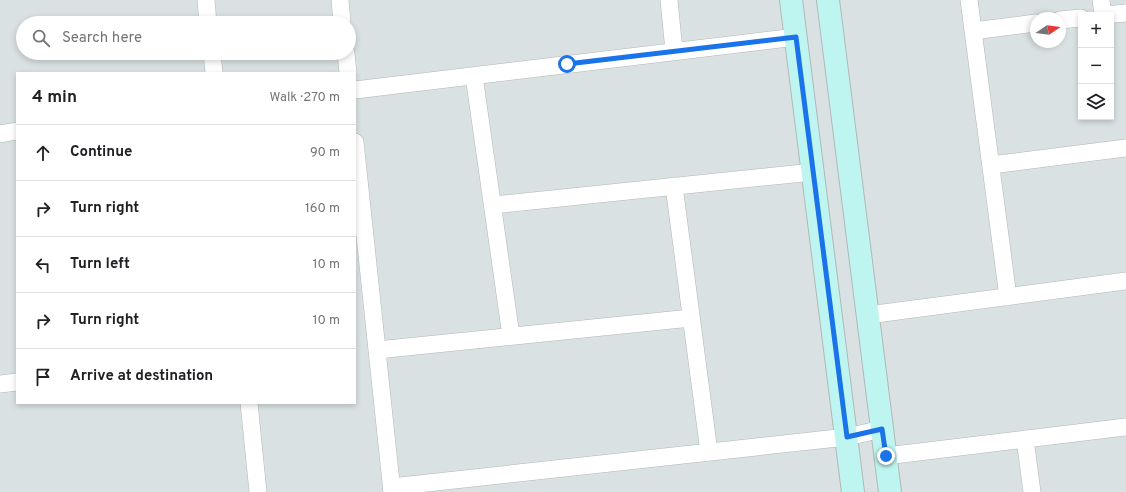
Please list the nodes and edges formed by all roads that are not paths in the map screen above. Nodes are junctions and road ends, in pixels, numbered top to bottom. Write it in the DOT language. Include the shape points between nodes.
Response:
graph roads {
  1 [pos="206,0"];
  2 [pos="340,0"];
  3 [pos="668,0"];
  4 [pos="791,0"];
  5 [pos="828,0"];
  6 [pos="969,0"];
  7 [pos="1101,0"];
  8 [pos="1103,12"];
  9 [pos="1126,12"];
  10 [pos="1114,14"];
  11 [pos="207,16"];
  12 [pos="341,16"];
  13 [pos="1078,18"];
  14 [pos="1066,19"];
  15 [pos="1030,24"];
  16 [pos="973,31"];
  17 [pos="796,37"];
  18 [pos="674,51"];
  19 [pos="213,60"];
  20 [pos="347,60"];
  21 [pos="214,72"];
  22 [pos="348,72"];
  23 [pos="474,76"];
  24 [pos="356,90"];
  25 [pos="16,132"];
  26 [pos="0,134"];
  27 [pos="1126,148"];
  28 [pos="356,162"];
  29 [pos="991,165"];
  30 [pos="813,172"];
  31 [pos="674,186"];
  32 [pos="493,206"];
  33 [pos="359,222"];
  34 [pos="1126,281"];
  35 [pos="1008,297"];
  36 [pos="868,315"];
  37 [pos="691,318"];
  38 [pos="511,336"];
  39 [pos="377,350"];
  40 [pos="16,382"];
  41 [pos="0,384"];
  42 [pos="249,404"];
  43 [pos="1126,426"];
  44 [pos="882,429"];
  45 [pos="847,437"];
  46 [pos="1025,439"];
  47 [pos="709,452"];
  48 [pos="886,456"];
  49 [pos="392,489"];
  50 [pos="258,492"];
  51 [pos="853,492"];
  52 [pos="890,492"];
  53 [pos="1032,492"];
  1 -- 11 [label="street"];
  2 -- 12 [label="street"];
  3 -- 18 [label="street"];
  4 -- 17 [label="street"];
  5 -- 36 [label="street"];
  6 -- 16 [label="street"];
  7 -- 8 [label="street"];
  9 -- 10 [label="street"];
  13 -- 14 [label="street"];
  15 -- 16 [label="street"];
  16 -- 29 [label="street"];
  17 -- 18 [label="street"];
  17 -- 30 [label="street"];
  18 -- 23 [label="street"];
  19 -- 21 [label="street"];
  20 -- 22 [label="street"];
  23 -- 24 [label="street"];
  23 -- 32 [label="street"];
  25 -- 26 [label="street"];
  27 -- 29 [label="street"];
  28 -- 33 [label="street"];
  29 -- 35 [label="street"];
  30 -- 31 [label="street"];
  30 -- 45 [label="street"];
  31 -- 32 [label="street"];
  31 -- 37 [label="street"];
  32 -- 38 [label="street"];
  33 -- 39 [label="street"];
  34 -- 35 [label="street"];
  35 -- 36 [label="street"];
  36 -- 44 [label="street"];
  37 -- 38 [label="street"];
  37 -- 47 [label="street"];
  38 -- 39 [label="street"];
  39 -- 49 [label="street"];
  40 -- 41 [label="street"];
  42 -- 50 [label="street"];
  43 -- 46 [label="street"];
  44 -- 45 [label="street"];
  44 -- 48 [label="street"];
  45 -- 47 [label="street"];
  45 -- 51 [label="street"];
  46 -- 48 [label="street"];
  46 -- 53 [label="street"];
  47 -- 49 [label="street"];
  48 -- 52 [label="street"];
}
